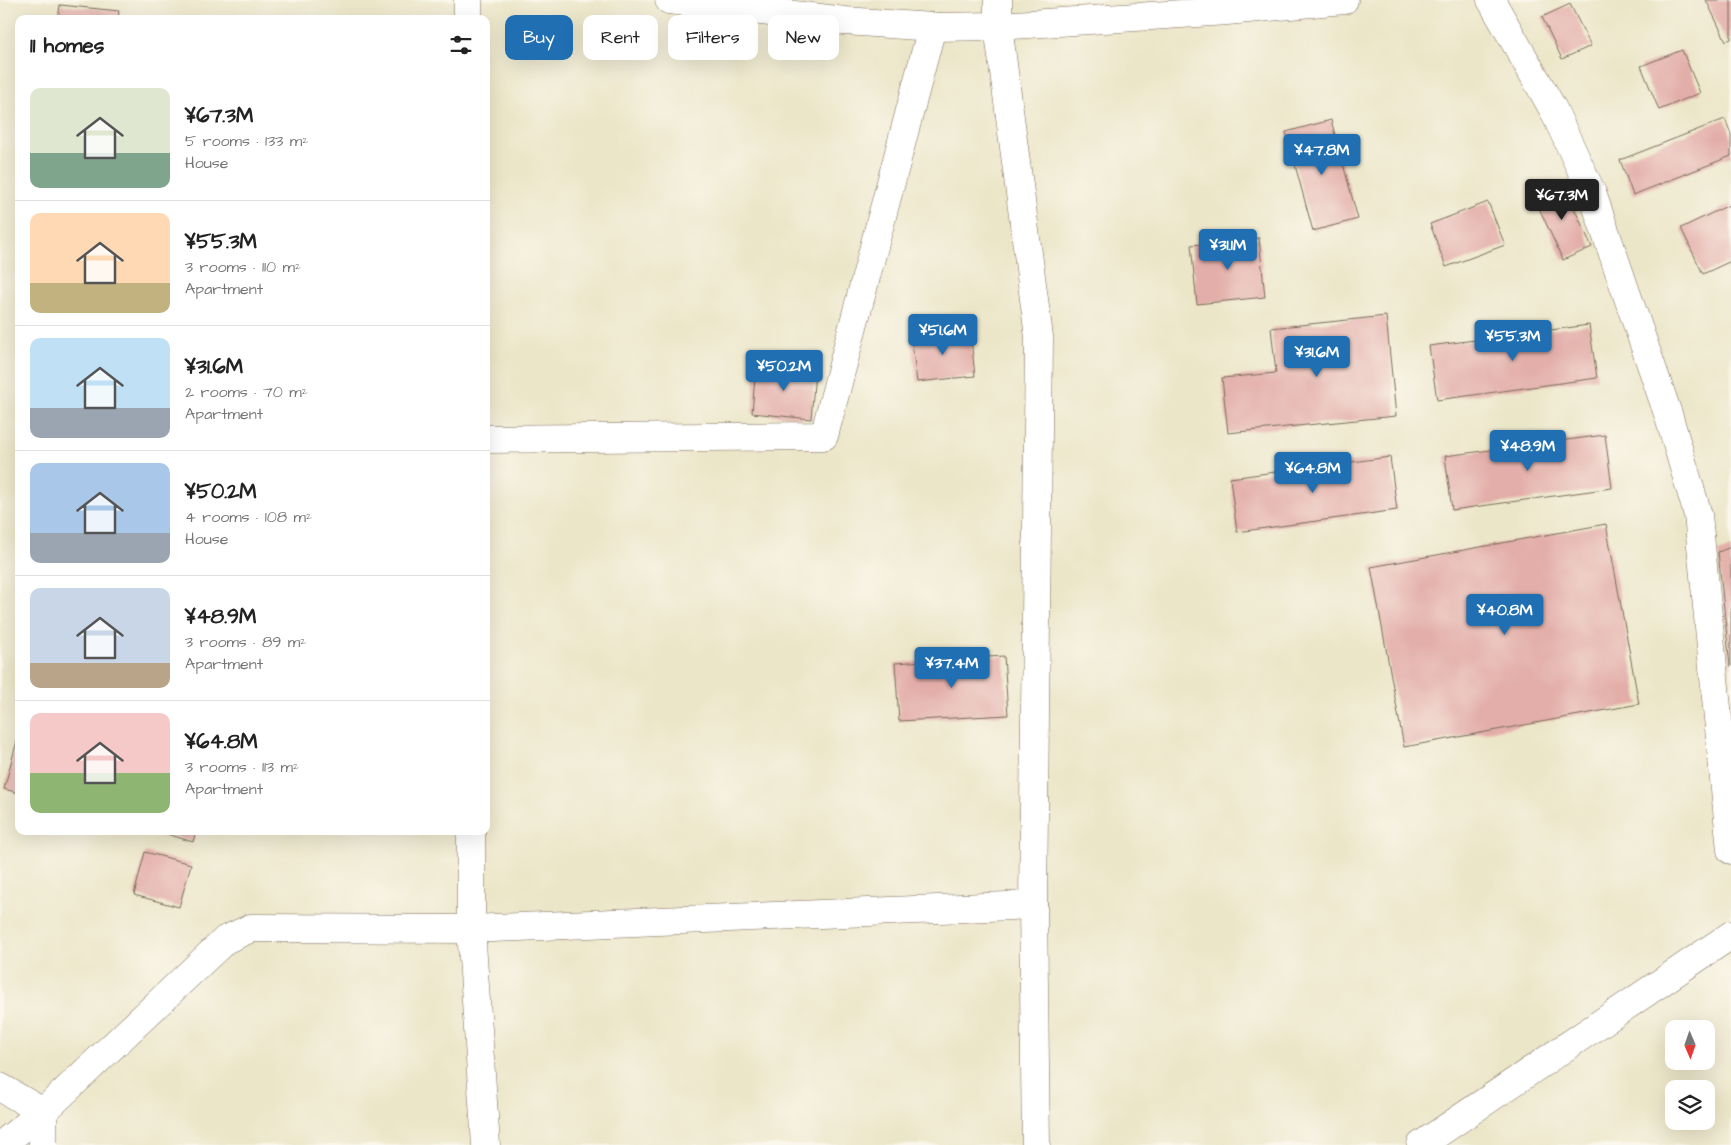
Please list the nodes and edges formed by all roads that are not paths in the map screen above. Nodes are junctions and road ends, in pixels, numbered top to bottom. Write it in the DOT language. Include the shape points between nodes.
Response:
graph roads {
  1 [pos="468,0"];
  2 [pos="669,0"];
  3 [pos="1344,0"];
  4 [pos="1490,0"];
  5 [pos="998,13"];
  6 [pos="468,15"];
  7 [pos="932,27"];
  8 [pos="490,439"];
  9 [pos="471,835"];
  10 [pos="1731,850"];
  11 [pos="1033,905"];
  12 [pos="471,929"];
  13 [pos="1731,935"];
  14 [pos="0,1086"];
  15 [pos="43,1112"];
  16 [pos="1,1145"];
  17 [pos="43,1145"];
  18 [pos="486,1145"];
  19 [pos="1036,1145"];
  20 [pos="1421,1145"];
  1 -- 6 [label="street"];
  2 -- 7 [label="street" via="845,21"];
  3 -- 5 [label="street" via="1227,11"];
  4 -- 10 [label="street" via="1553,109 1592,193 1668,414 1698,515"];
  5 -- 7 [label="street"];
  5 -- 11 [label="street" via="1039,337"];
  7 -- 8 [label="street" via="824,436"];
  9 -- 12 [label="street"];
  11 -- 12 [label="street"];
  11 -- 19 [label="street"];
  12 -- 15 [label="street" via="251,928 225,940"];
  12 -- 18 [label="street"];
  13 -- 20 [label="street"];
  14 -- 15 [label="street"];
  15 -- 16 [label="street"];
  15 -- 17 [label="street"];
}
